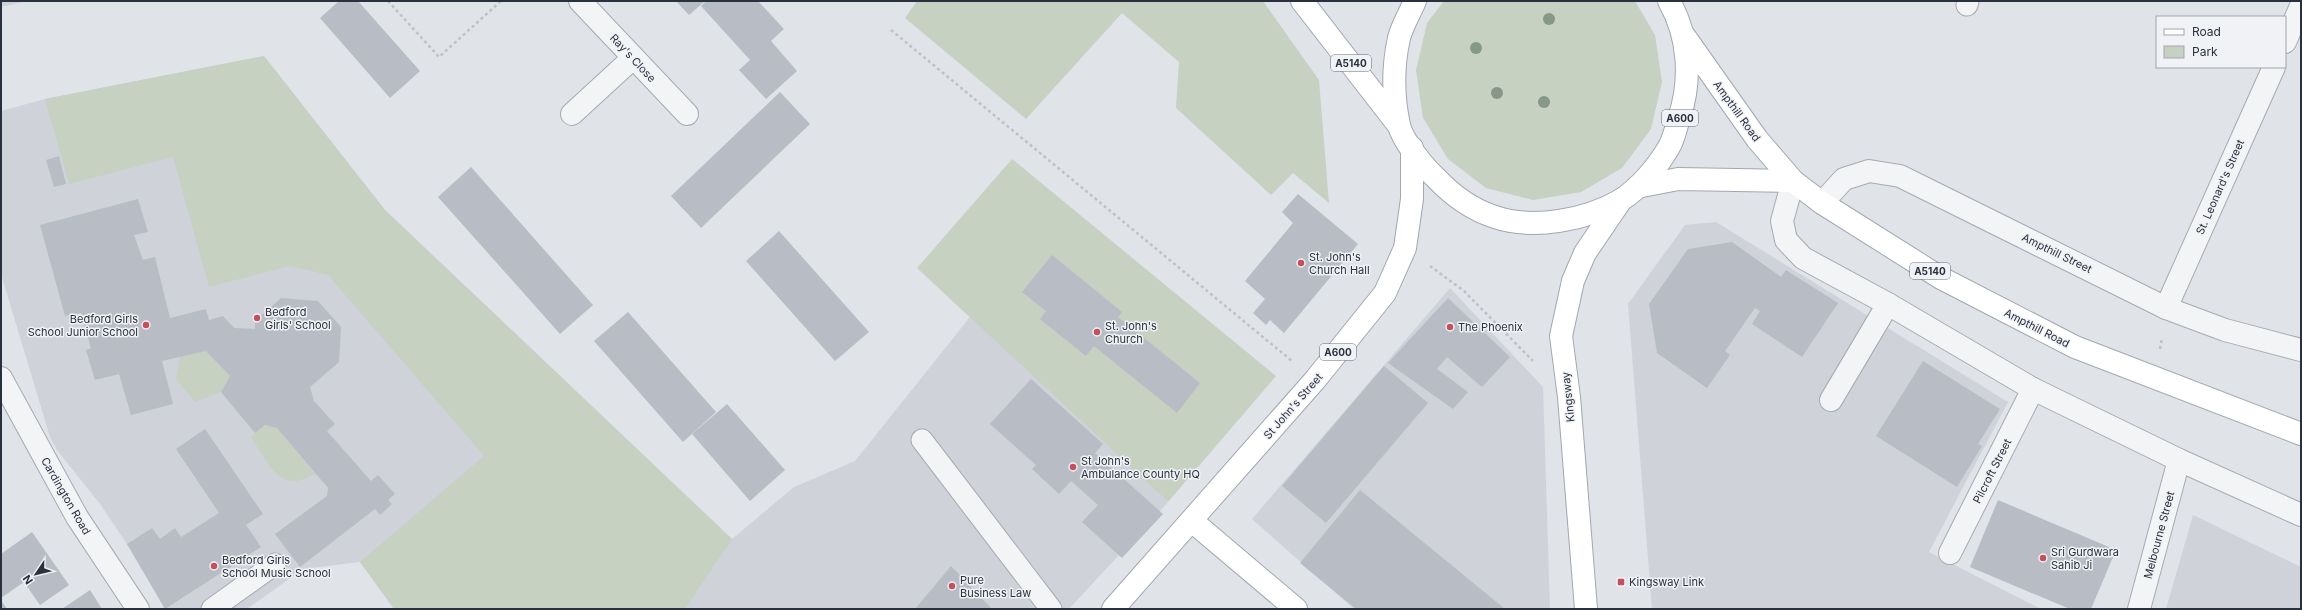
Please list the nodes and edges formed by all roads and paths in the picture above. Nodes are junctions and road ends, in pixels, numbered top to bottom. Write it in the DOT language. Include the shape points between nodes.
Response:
graph roads {
  1 [pos="388,1"];
  2 [pos="501,1"];
  3 [pos="580,1"];
  4 [pos="1302,1"];
  5 [pos="1415,1"];
  6 [pos="1669,1"];
  7 [pos="2301,6"];
  8 [pos="892,30"];
  9 [pos="1685,37"];
  10 [pos="2286,40"];
  11 [pos="633,58"];
  12 [pos="2274,68"];
  13 [pos="572,114"];
  14 [pos="686,114"];
  15 [pos="1399,126"];
  16 [pos="1412,148"];
  17 [pos="1793,181"];
  18 [pos="1629,193"];
  19 [pos="1822,202"];
  20 [pos="1405,248"];
  21 [pos="1888,304"];
  22 [pos="2166,308"];
  23 [pos="2301,350"];
  24 [pos="1536,363"];
  25 [pos="1,378"];
  26 [pos="2155,378"];
  27 [pos="1315,380"];
  28 [pos="2033,389"];
  29 [pos="1831,400"];
  30 [pos="2301,434"];
  31 [pos="922,440"];
  32 [pos="2179,460"];
  33 [pos="2301,515"];
  34 [pos="1192,521"];
  35 [pos="1950,553"];
  36 [pos="275,564"];
  37 [pos="138,609"];
  38 [pos="212,609"];
  39 [pos="1051,609"];
  40 [pos="1113,609"];
  41 [pos="1296,609"];
  42 [pos="1586,609"];
  43 [pos="2138,609"];
  1 -- 2 [label="path" via="439,57"];
  3 -- 11 [label="street, Ray's Close"];
  4 -- 15 [label="main road, A5140"];
  5 -- 15 [label="main road, A600" via="1399,37 1394,78"];
  6 -- 9 [label="main road, A600"];
  7 -- 10 [label="street"];
  8 -- 27 [label="path"];
  9 -- 17 [label="main road, Ampthill Road / A5140" via="1728,101"];
  9 -- 18 [label="main road, A600" via="1685,102 1670,146"];
  11 -- 13 [label="street"];
  11 -- 14 [label="street, Ray's Close"];
  12 -- 22 [label="street, St. Leonard's Street"];
  15 -- 16 [label="main road, A600"];
  16 -- 18 [label="main road, A600" via="1430,173 1466,204 1495,217 1527,224 1562,221 1589,213"];
  16 -- 20 [label="main road, St John's Street / A600" via="1412,199"];
  17 -- 18 [label="main road" via="1678,179"];
  17 -- 19 [label="main road, Ampthill Road / A5140"];
  17 -- 21 [label="street" via="1782,221 1786,240 1803,258"];
  18 -- 42 [label="main road, Kingsway / A600" via="1585,253 1573,280 1561,336 1569,397"];
  19 -- 22 [label="street, Ampthill Street" via="1844,179 1869,171 1900,176"];
  19 -- 26 [label="main road, Ampthill Road / A5140" via="1941,278 2075,347"];
  20 -- 24 [label="path" via="1464,291"];
  20 -- 27 [label="main road, St John's Street / A600" via="1385,293"];
  21 -- 28 [label="street"];
  21 -- 29 [label="street"];
  22 -- 23 [label="street, Ampthill Street" via="2226,330"];
  22 -- 26 [label="path"];
  25 -- 37 [label="street, Cardington Road" via="77,517"];
  26 -- 30 [label="main road, Ampthill Road / A5140"];
  27 -- 34 [label="main road, St John's Street / A600"];
  28 -- 32 [label="street"];
  28 -- 35 [label="street, Pilcroft Street"];
  31 -- 39 [label="lane"];
  32 -- 33 [label="street"];
  32 -- 43 [label="street, Melbourne Street"];
  34 -- 40 [label="main road, St John's Street / A600"];
  34 -- 41 [label="main road"];
  36 -- 38 [label="lane"];
}
